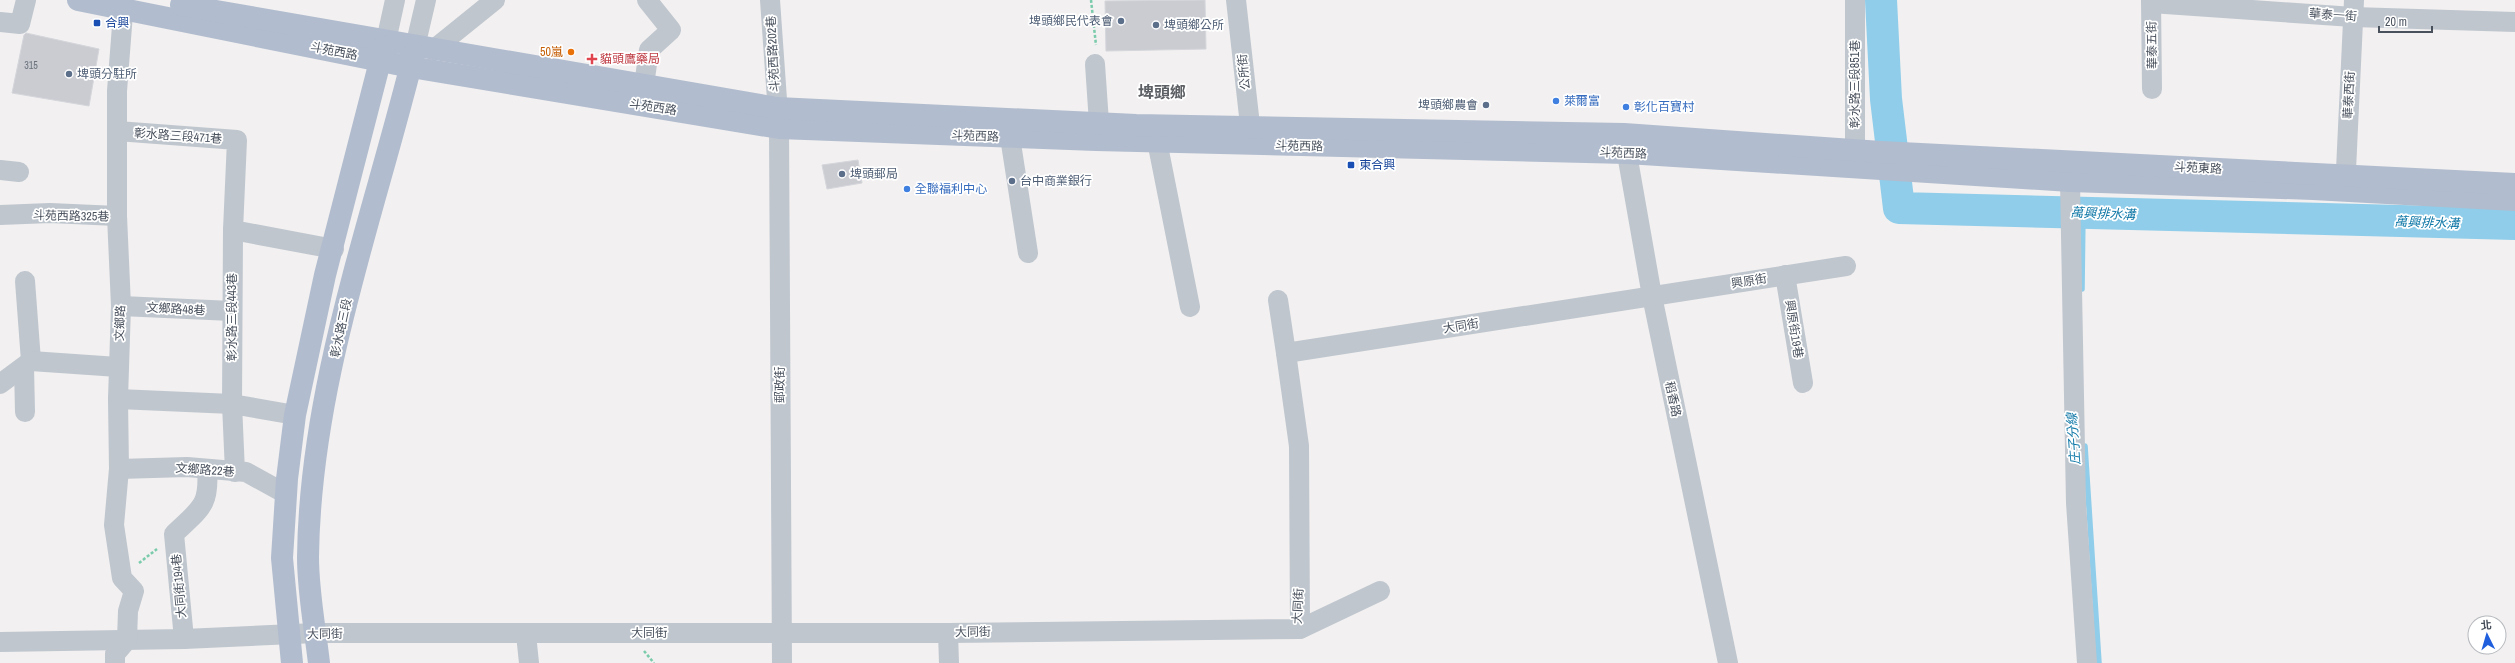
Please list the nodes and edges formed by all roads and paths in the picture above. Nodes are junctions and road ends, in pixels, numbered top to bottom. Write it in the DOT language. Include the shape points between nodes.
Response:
graph roads {
  1 [pos="26,0"];
  2 [pos="78,0"];
  3 [pos="153,0"];
  4 [pos="395,0"];
  5 [pos="426,0"];
  6 [pos="496,0"];
  7 [pos="647,0"];
  8 [pos="770,0"];
  9 [pos="1092,0"];
  10 [pos="1236,0"];
  11 [pos="1855,0"];
  12 [pos="2151,2"];
  13 [pos="123,4"];
  14 [pos="2354,8"];
  15 [pos="0,22"];
  16 [pos="2515,22"];
  17 [pos="383,51"];
  18 [pos="420,55"];
  19 [pos="1095,64"];
  20 [pos="644,85"];
  21 [pos="2152,89"];
  22 [pos="778,118"];
  23 [pos="117,131"];
  24 [pos="1098,132"];
  25 [pos="1251,135"];
  26 [pos="1010,137"];
  27 [pos="1158,141"];
  28 [pos="1625,144"];
  29 [pos="1854,158"];
  30 [pos="1882,160"];
  31 [pos="2070,181"];
  32 [pos="2345,183"];
  33 [pos="2515,184"];
  34 [pos="2515,200"];
  35 [pos="0,215"];
  36 [pos="117,216"];
  37 [pos="232,230"];
  38 [pos="334,249"];
  39 [pos="1028,254"];
  40 [pos="1846,266"];
  41 [pos="1785,275"];
  42 [pos="24,281"];
  43 [pos="1652,296"];
  44 [pos="1278,300"];
  45 [pos="121,306"];
  46 [pos="1190,307"];
  47 [pos="232,311"];
  48 [pos="316,318"];
  49 [pos="342,322"];
  50 [pos="1286,353"];
  51 [pos="27,364"];
  52 [pos="118,367"];
  53 [pos="1803,383"];
  54 [pos="0,384"];
  55 [pos="118,399"];
  56 [pos="232,404"];
  57 [pos="25,412"];
  58 [pos="295,415"];
  59 [pos="119,469"];
  60 [pos="207,469"];
  61 [pos="235,472"];
  62 [pos="286,494"];
  63 [pos="174,534"];
  64 [pos="122,578"];
  65 [pos="1380,591"];
  66 [pos="1300,629"];
  67 [pos="782,632"];
  68 [pos="316,633"];
  69 [pos="948,633"];
  70 [pos="526,634"];
  71 [pos="289,635"];
  72 [pos="184,639"];
  73 [pos="127,640"];
  74 [pos="0,642"];
  75 [pos="115,663"];
  76 [pos="292,663"];
  77 [pos="319,663"];
  78 [pos="529,663"];
  79 [pos="782,663"];
  80 [pos="949,663"];
  81 [pos="1728,663"];
  82 [pos="2087,663"];
  1 -- 15 [label="street" via="20,24"];
  2 -- 13 [label="main road, 斗苑西路"];
  3 -- 17 [label="main road, 斗苑西路"];
  4 -- 17 [label="street"];
  5 -- 18 [label="street, 彰水路三段"];
  6 -- 18 [label="street"];
  7 -- 20 [label="street" via="671,30 649,50"];
  8 -- 22 [label="street, 斗苑西路202巷"];
  9 -- 19 [label="path"];
  10 -- 25 [label="street, 公所街"];
  11 -- 29 [label="street, 彰水路三段851巷"];
  12 -- 14 [label="street, 華泰一街"];
  12 -- 21 [label="street, 華泰五街"];
  13 -- 17 [label="main road, 斗苑西路"];
  13 -- 23 [label="street, 文鄉路"];
  14 -- 16 [label="street, 華泰一街"];
  14 -- 32 [label="street, 華泰西街"];
  17 -- 18 [label="main road, 斗苑西路"];
  17 -- 38 [label="main road"];
  18 -- 20 [label="main road, 斗苑西路"];
  18 -- 22 [label="main road, 斗苑西路"];
  18 -- 49 [label="main road, 彰水路三段" via="353,274"];
  19 -- 24 [label="street"];
  20 -- 22 [label="main road, 斗苑西路"];
  22 -- 24 [label="main road, 斗苑西路"];
  22 -- 26 [label="main road, 斗苑西路"];
  22 -- 67 [label="street, 郵政街"];
  23 -- 36 [label="street, 文鄉路"];
  23 -- 37 [label="street, 彰水路三段471巷" via="237,140"];
  24 -- 25 [label="main road, 斗苑西路"];
  24 -- 26 [label="main road, 斗苑西路"];
  24 -- 27 [label="main road, 斗苑西路"];
  25 -- 27 [label="main road, 斗苑西路"];
  25 -- 28 [label="main road, 斗苑西路"];
  26 -- 39 [label="street"];
  27 -- 46 [label="street"];
  28 -- 29 [label="main road, 斗苑西路"];
  28 -- 43 [label="street, 稻香路"];
  29 -- 30 [label="main road, 斗苑西路"];
  30 -- 31 [label="main road, 斗苑東路"];
  30 -- 32 [label="main road, 斗苑東路"];
  31 -- 32 [label="main road, 斗苑東路"];
  31 -- 82 [label="street" via="2076,503"];
  32 -- 33 [label="main road, 斗苑東路"];
  32 -- 34 [label="main road, 斗苑東路"];
  35 -- 36 [label="street, 斗苑西路325巷" via="50,213"];
  36 -- 45 [label="street, 文鄉路"];
  37 -- 38 [label="street"];
  37 -- 47 [label="street, 彰水路三段443巷"];
  38 -- 48 [label="main road"];
  40 -- 41 [label="street, 興原街"];
  41 -- 43 [label="street, 興原街"];
  41 -- 53 [label="street, 興原街19巷"];
  42 -- 51 [label="street"];
  43 -- 50 [label="street, 大同街"];
  43 -- 81 [label="street, 稻香路"];
  44 -- 50 [label="street"];
  45 -- 47 [label="street, 文鄉路48巷"];
  45 -- 52 [label="street, 文鄉路"];
  47 -- 56 [label="street, 彰水路三段443巷"];
  48 -- 49 [label="main road"];
  48 -- 58 [label="main road"];
  49 -- 68 [label="main road, 彰水路三段" via="322,420 313,482 308,558"];
  50 -- 66 [label="street, 大同街" via="1299,446"];
  51 -- 52 [label="street"];
  51 -- 54 [label="street"];
  51 -- 57 [label="street"];
  52 -- 55 [label="street, 文鄉路"];
  55 -- 56 [label="street"];
  55 -- 59 [label="street, 文鄉路"];
  56 -- 58 [label="street"];
  56 -- 61 [label="street, 彰水路三段443巷"];
  58 -- 62 [label="main road"];
  59 -- 60 [label="street, 文鄉路22巷"];
  59 -- 64 [label="street, 文鄉路" via="114,525"];
  60 -- 61 [label="street, 文鄉路22巷"];
  60 -- 63 [label="street" via="209,490 203,505"];
  61 -- 62 [label="street, 文鄉路22巷" via="246,472"];
  62 -- 71 [label="main road" via="282,558"];
  63 -- 64 [label="path"];
  63 -- 72 [label="street, 大同街194巷"];
  64 -- 73 [label="street, 文鄉路" via="134,591 128,611"];
  65 -- 66 [label="street"];
  66 -- 69 [label="street, 大同街"];
  67 -- 69 [label="street, 大同街"];
  67 -- 70 [label="street, 大同街"];
  67 -- 79 [label="street, 郵政街"];
  68 -- 70 [label="street, 大同街"];
  68 -- 71 [label="street, 大同街"];
  68 -- 77 [label="main road, 彰水路三段"];
  69 -- 80 [label="street"];
  70 -- 78 [label="street"];
  71 -- 72 [label="street, 大同街"];
  71 -- 76 [label="main road"];
  72 -- 73 [label="street, 大同街"];
  73 -- 74 [label="street, 大同街"];
  73 -- 75 [label="street" via="115,654"];
}
